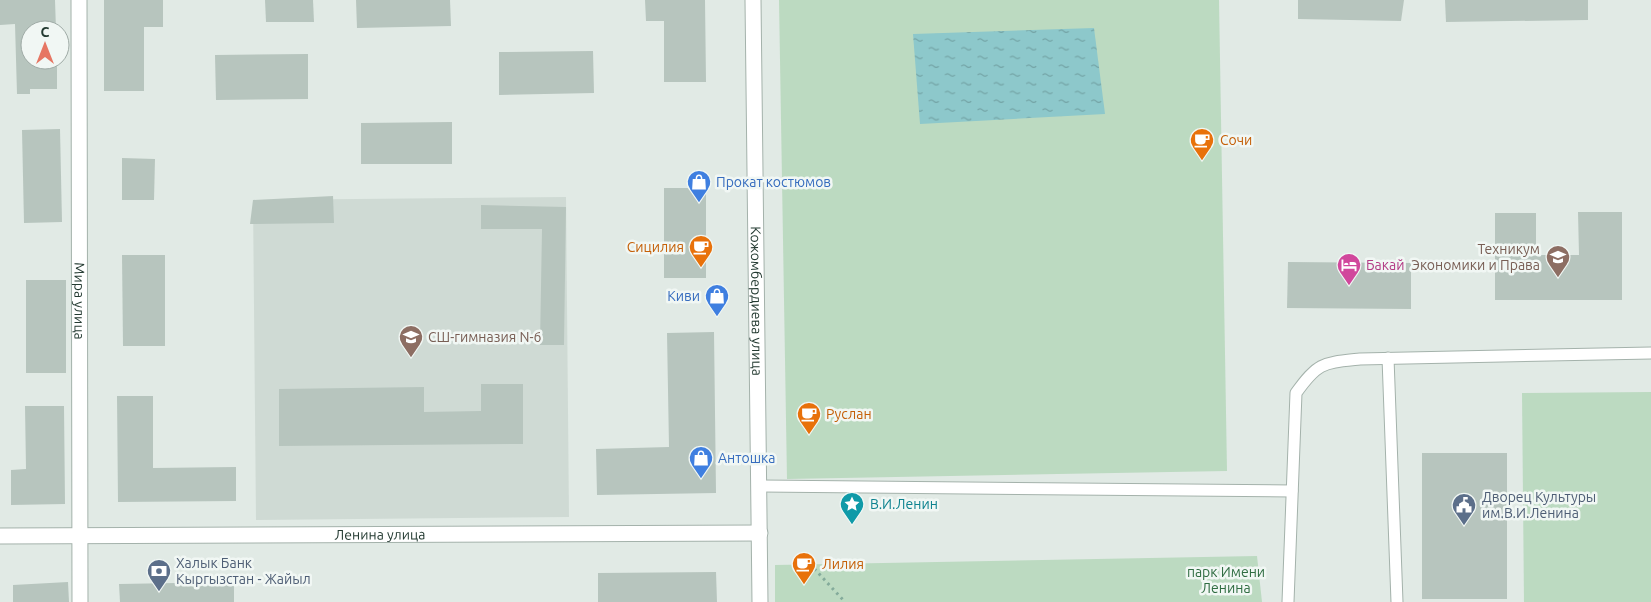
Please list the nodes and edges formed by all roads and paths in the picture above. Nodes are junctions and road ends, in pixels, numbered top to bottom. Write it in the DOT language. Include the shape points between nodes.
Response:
graph roads {
  1 [pos="79,0"];
  2 [pos="753,0"];
  3 [pos="1651,353"];
  4 [pos="1388,358"];
  5 [pos="759,486"];
  6 [pos="1292,491"];
  7 [pos="760,533"];
  8 [pos="79,535"];
  9 [pos="0,536"];
  10 [pos="810,564"];
  11 [pos="80,602"];
  12 [pos="760,602"];
  13 [pos="845,602"];
  14 [pos="1288,602"];
  15 [pos="1396,602"];
  1 -- 8 [label="street, Мира улица"];
  2 -- 5 [label="street, Кожомбердиева улица"];
  3 -- 4 [label="lane"];
  4 -- 6 [label="lane" via="1324,363 1307,377 1296,393"];
  4 -- 15 [label="lane"];
  5 -- 6 [label="lane"];
  5 -- 7 [label="street, Кожомбердиева улица"];
  6 -- 14 [label="lane"];
  7 -- 8 [label="street, Ленина улица"];
  7 -- 12 [label="street, Кожомбердиева улица"];
  8 -- 9 [label="street, Ленина улица"];
  8 -- 11 [label="street, Мира улица"];
  10 -- 13 [label="path"];
}
